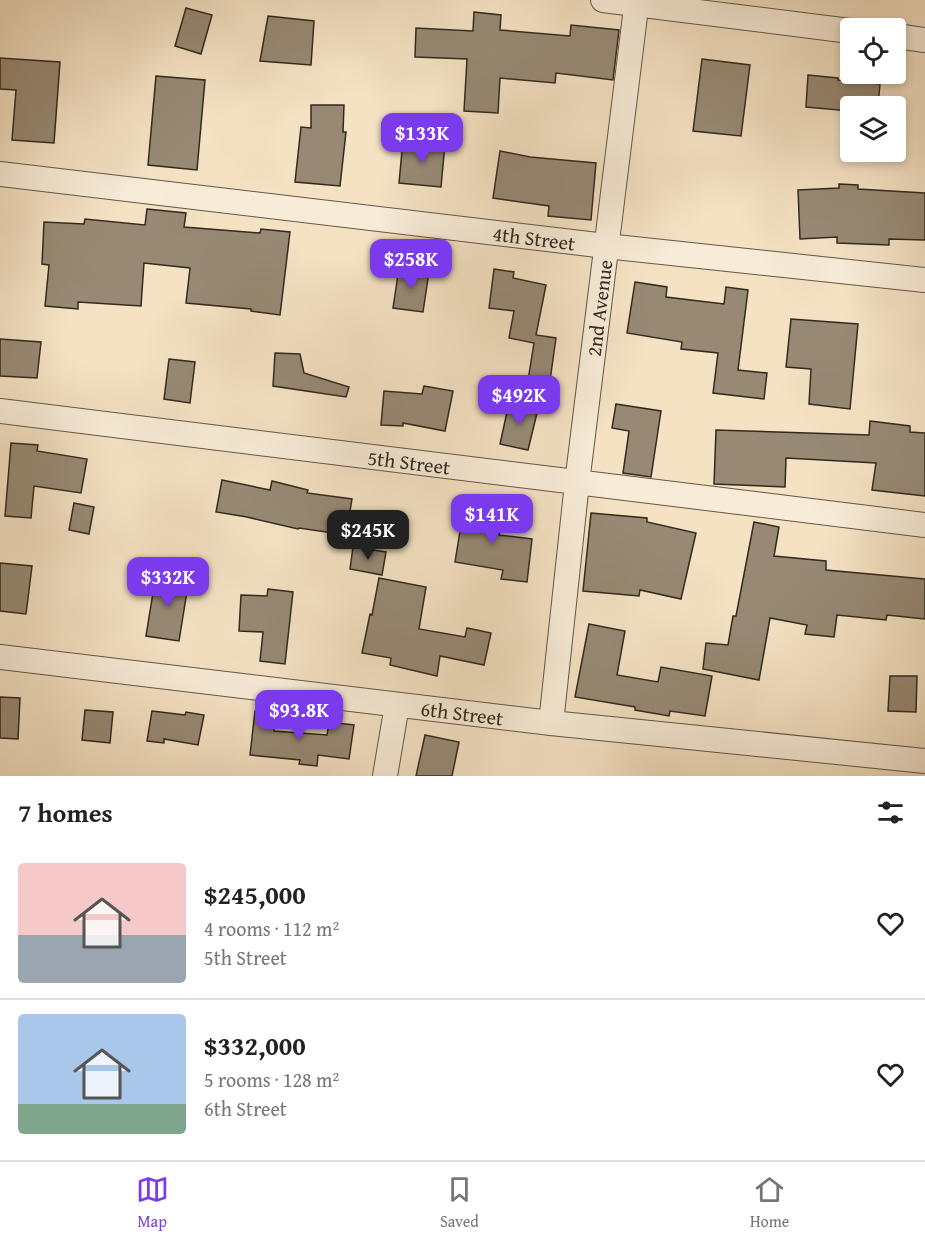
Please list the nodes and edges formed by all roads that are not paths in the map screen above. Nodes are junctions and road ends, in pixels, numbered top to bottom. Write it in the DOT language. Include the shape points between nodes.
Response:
graph roads {
  1 [pos="603,0"];
  2 [pos="636,2"];
  3 [pos="840,30"];
  4 [pos="906,37"];
  5 [pos="925,40"];
  6 [pos="0,174"];
  7 [pos="606,246"];
  8 [pos="925,280"];
  9 [pos="0,411"];
  10 [pos="577,483"];
  11 [pos="925,525"];
  12 [pos="0,657"];
  13 [pos="397,705"];
  14 [pos="550,723"];
  15 [pos="925,761"];
  16 [pos="385,776"];
  1 -- 2 [label="street"];
  2 -- 3 [label="street"];
  2 -- 7 [label="street, 2nd Avenue"];
  4 -- 5 [label="street"];
  6 -- 7 [label="street, 4th Street"];
  7 -- 8 [label="street, 4th Street"];
  7 -- 10 [label="street, 2nd Avenue"];
  9 -- 10 [label="street, 5th Street"];
  10 -- 11 [label="street, 5th Street"];
  10 -- 14 [label="street, 2nd Avenue"];
  12 -- 13 [label="street, 6th Street"];
  13 -- 14 [label="street, 6th Street"];
  13 -- 16 [label="street"];
  14 -- 15 [label="street, 6th Street"];
}
